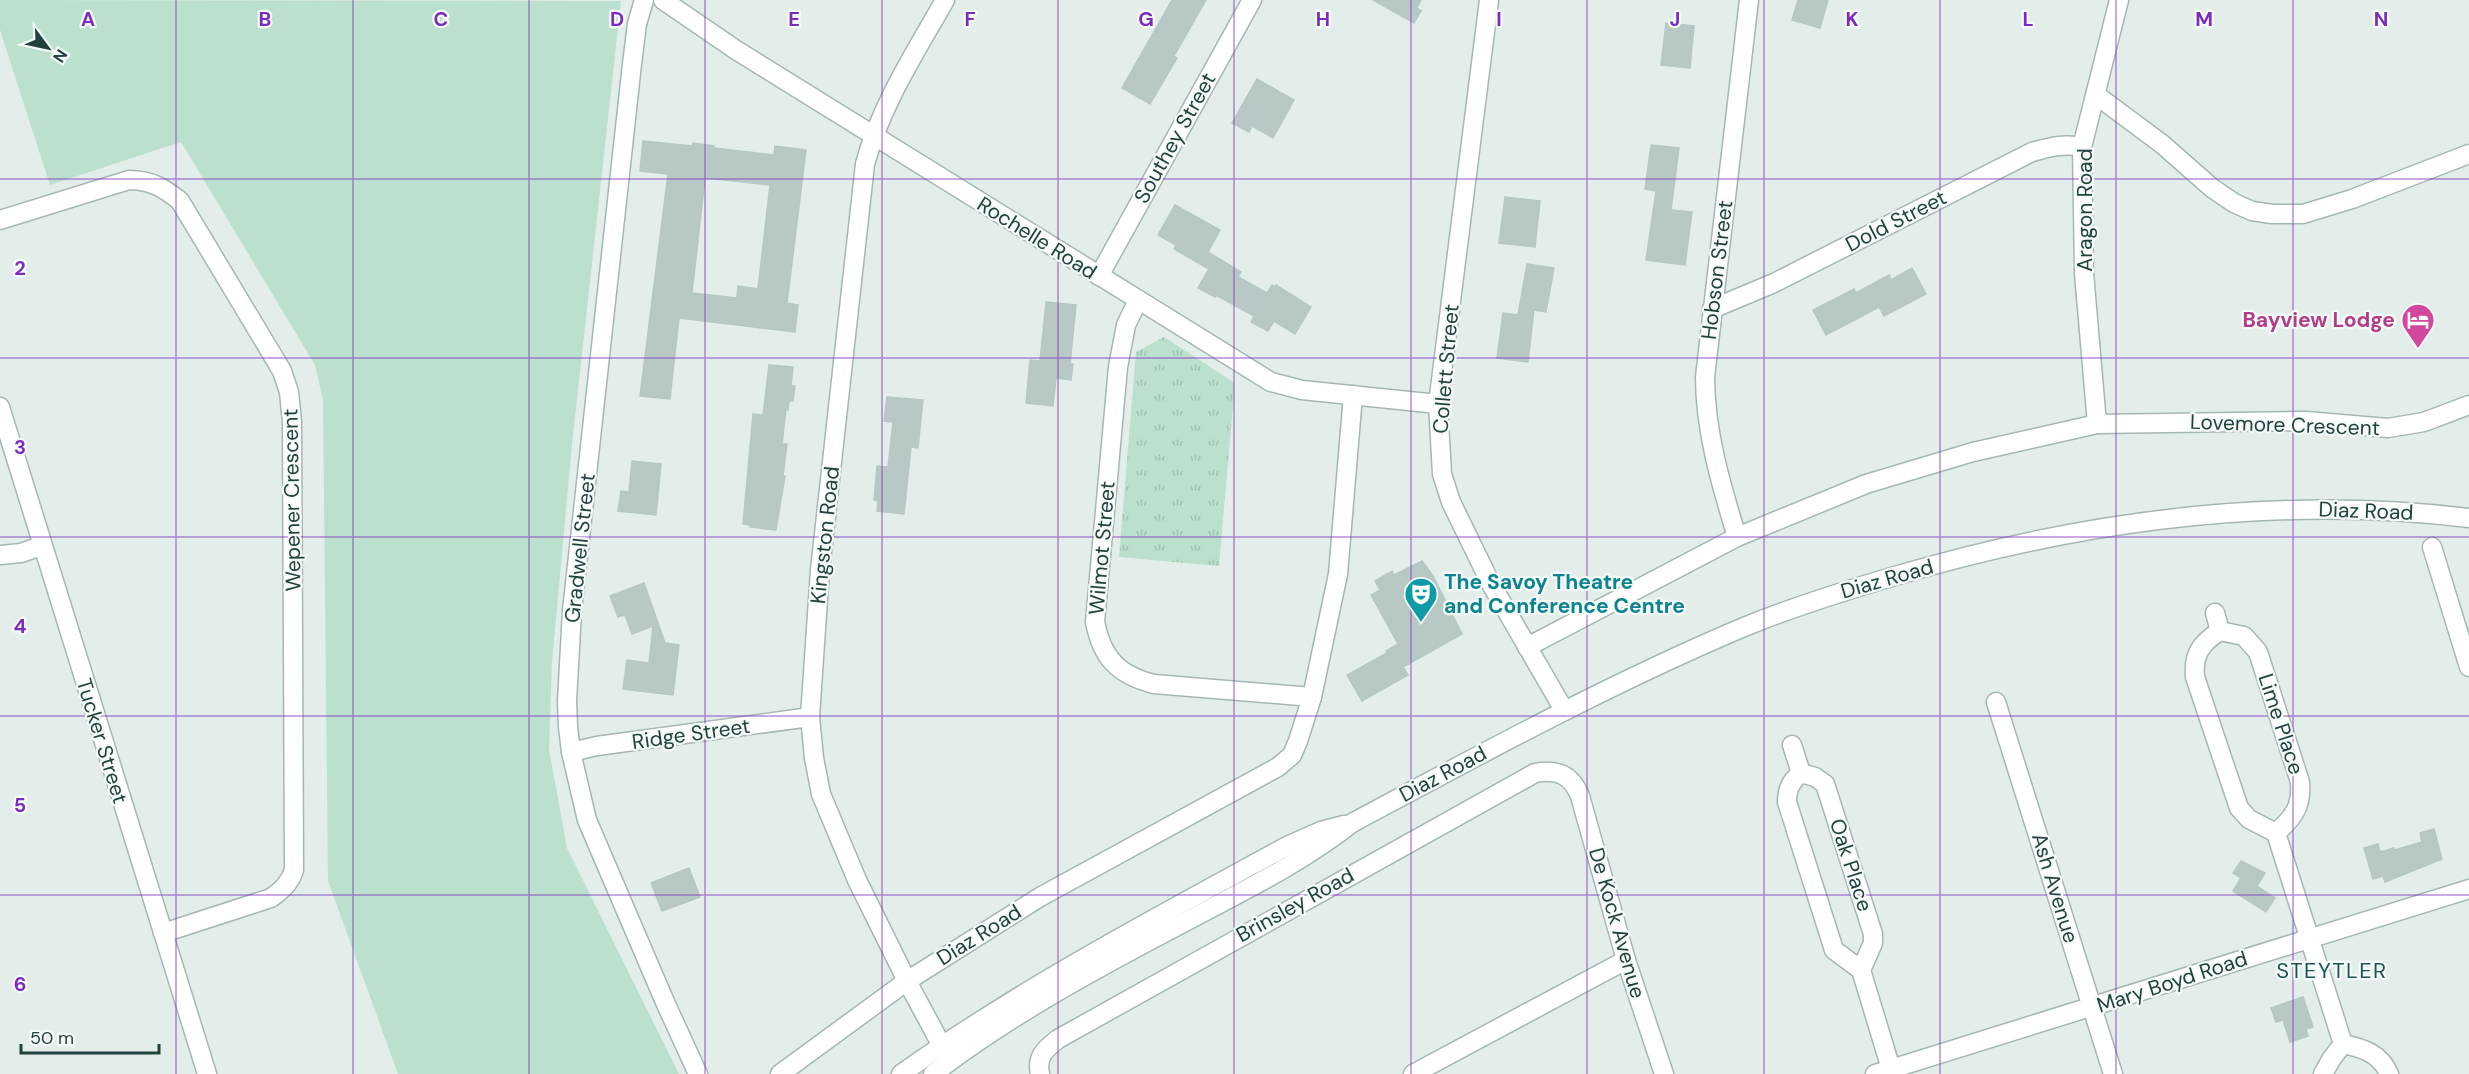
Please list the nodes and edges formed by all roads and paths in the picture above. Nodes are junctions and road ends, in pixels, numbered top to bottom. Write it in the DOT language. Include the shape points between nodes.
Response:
graph roads {
  1 [pos="644,0"];
  2 [pos="663,0"];
  3 [pos="945,0"];
  4 [pos="1252,0"];
  5 [pos="1489,0"];
  6 [pos="1749,0"];
  7 [pos="2119,0"];
  8 [pos="2096,95"];
  9 [pos="873,136"];
  10 [pos="2082,147"];
  11 [pos="2469,154"];
  12 [pos="0,220"];
  13 [pos="1099,276"];
  14 [pos="1138,300"];
  15 [pos="1712,309"];
  16 [pos="1353,395"];
  17 [pos="1438,404"];
  18 [pos="2469,405"];
  19 [pos="0,407"];
  20 [pos="2097,424"];
  21 [pos="2469,518"];
  22 [pos="1737,537"];
  23 [pos="42,546"];
  24 [pos="2432,547"];
  25 [pos="0,555"];
  26 [pos="2215,613"];
  27 [pos="2220,631"];
  28 [pos="1527,647"];
  29 [pos="2469,667"];
  30 [pos="1312,697"];
  31 [pos="1996,702"];
  32 [pos="1564,710"];
  33 [pos="810,717"];
  34 [pos="1792,745"];
  35 [pos="571,752"];
  36 [pos="1801,773"];
  37 [pos="1565,775"];
  38 [pos="2276,833"];
  39 [pos="2469,889"];
  40 [pos="162,933"];
  41 [pos="2310,938"];
  42 [pos="1626,960"];
  43 [pos="1861,970"];
  44 [pos="907,981"];
  45 [pos="2092,1007"];
  46 [pos="2343,1044"];
  47 [pos="946,1053"];
  48 [pos="1040,1069"];
  49 [pos="1883,1072"];
  50 [pos="207,1074"];
  51 [pos="698,1074"];
  52 [pos="780,1074"];
  53 [pos="901,1074"];
  54 [pos="933,1074"];
  55 [pos="1413,1074"];
  56 [pos="1664,1074"];
  57 [pos="2113,1074"];
  58 [pos="2323,1074"];
  59 [pos="2389,1074"];
  1 -- 35 [label="street, Gradwell Street" via="632,64 572,611 567,700"];
  2 -- 9 [label="street, Rochelle Road"];
  3 -- 9 [label="street, Kingston Road"];
  4 -- 13 [label="street, Southey Street"];
  5 -- 17 [label="street, Collett Street"];
  6 -- 15 [label="street, Hobson Street"];
  7 -- 8 [label="street, Aragon Road"];
  8 -- 10 [label="street, Aragon Road"];
  8 -- 11 [label="street" via="2162,144 2212,188 2252,211 2303,214"];
  9 -- 13 [label="street, Rochelle Road"];
  9 -- 33 [label="street, Kingston Road" via="865,164 820,570"];
  10 -- 15 [label="street, Dold Street" via="2056,145 2032,152 1774,283"];
  10 -- 20 [label="street, Aragon Road" via="2084,273"];
  12 -- 40 [label="street, Wepener Crescent" via="129,180 146,180 165,189 180,201 282,370 289,392 294,870 283,889 271,898"];
  13 -- 14 [label="street, Rochelle Road"];
  14 -- 16 [label="street, Rochelle Road" via="1271,382 1302,390"];
  14 -- 30 [label="street, Wilmot Street" via="1126,325 1118,367 1095,621 1099,641 1118,669 1144,682"];
  15 -- 22 [label="street, Hobson Street" via="1705,402 1722,488"];
  16 -- 17 [label="street, Rochelle Road"];
  16 -- 30 [label="street" via="1338,574"];
  17 -- 28 [label="street, Collett Street" via="1442,474 1450,502"];
  18 -- 20 [label="street, Lovemore Crescent" via="2424,422 2388,428 2306,421"];
  19 -- 23 [label="street, Tucker Street"];
  20 -- 22 [label="street" via="1909,469"];
  21 -- 32 [label="street, Diaz Road" via="2319,508 2152,521 1994,548 1826,596 1672,658"];
  22 -- 28 [label="street"];
  23 -- 25 [label="street"];
  23 -- 40 [label="street, Tucker Street"];
  24 -- 29 [label="street"];
  26 -- 27 [label="street"];
  27 -- 38 [label="street" via="2198,651 2195,677 2239,808 2249,819"];
  27 -- 38 [label="street, Lime Place" via="2244,636 2258,652 2300,782 2296,812"];
  28 -- 32 [label="street, Collett Street"];
  30 -- 44 [label="street, Diaz Road" via="1296,749 1286,762 1040,897"];
  31 -- 45 [label="street, Ash Avenue"];
  32 -- 47 [label="street, Diaz Road" via="1352,823 1289,867 1093,973 973,1044"];
  33 -- 35 [label="street, Ridge Street"];
  33 -- 44 [label="street, Kingston Road" via="821,794 857,880"];
  34 -- 36 [label="street"];
  35 -- 51 [label="street, Gradwell Street" via="587,820"];
  36 -- 43 [label="street, Oak Place" via="1790,784 1787,802 1834,950"];
  36 -- 43 [label="street, Oak Place" via="1825,784 1873,934"];
  37 -- 42 [label="street, De Kock Avenue" via="1576,785 1580,796"];
  37 -- 48 [label="street, Brinsley Road" via="1554,771 1535,773 1058,1039 1043,1050"];
  38 -- 41 [label="street"];
  39 -- 41 [label="street, Mary Boyd Road"];
  40 -- 50 [label="street, Tucker Street"];
  41 -- 45 [label="street, Mary Boyd Road"];
  41 -- 46 [label="street"];
  42 -- 55 [label="street"];
  42 -- 56 [label="street, De Kock Avenue"];
  43 -- 49 [label="street"];
  44 -- 47 [label="street, Kingston Road"];
  44 -- 52 [label="street, Diaz Road"];
  45 -- 49 [label="street, Mary Boyd Road"];
  45 -- 57 [label="street, Ash Avenue"];
  46 -- 58 [label="street"];
  46 -- 59 [label="street" via="2369,1052 2384,1063"];
  47 -- 53 [label="street, Diaz Road"];
  47 -- 54 [label="street, Diaz Road"];
}
